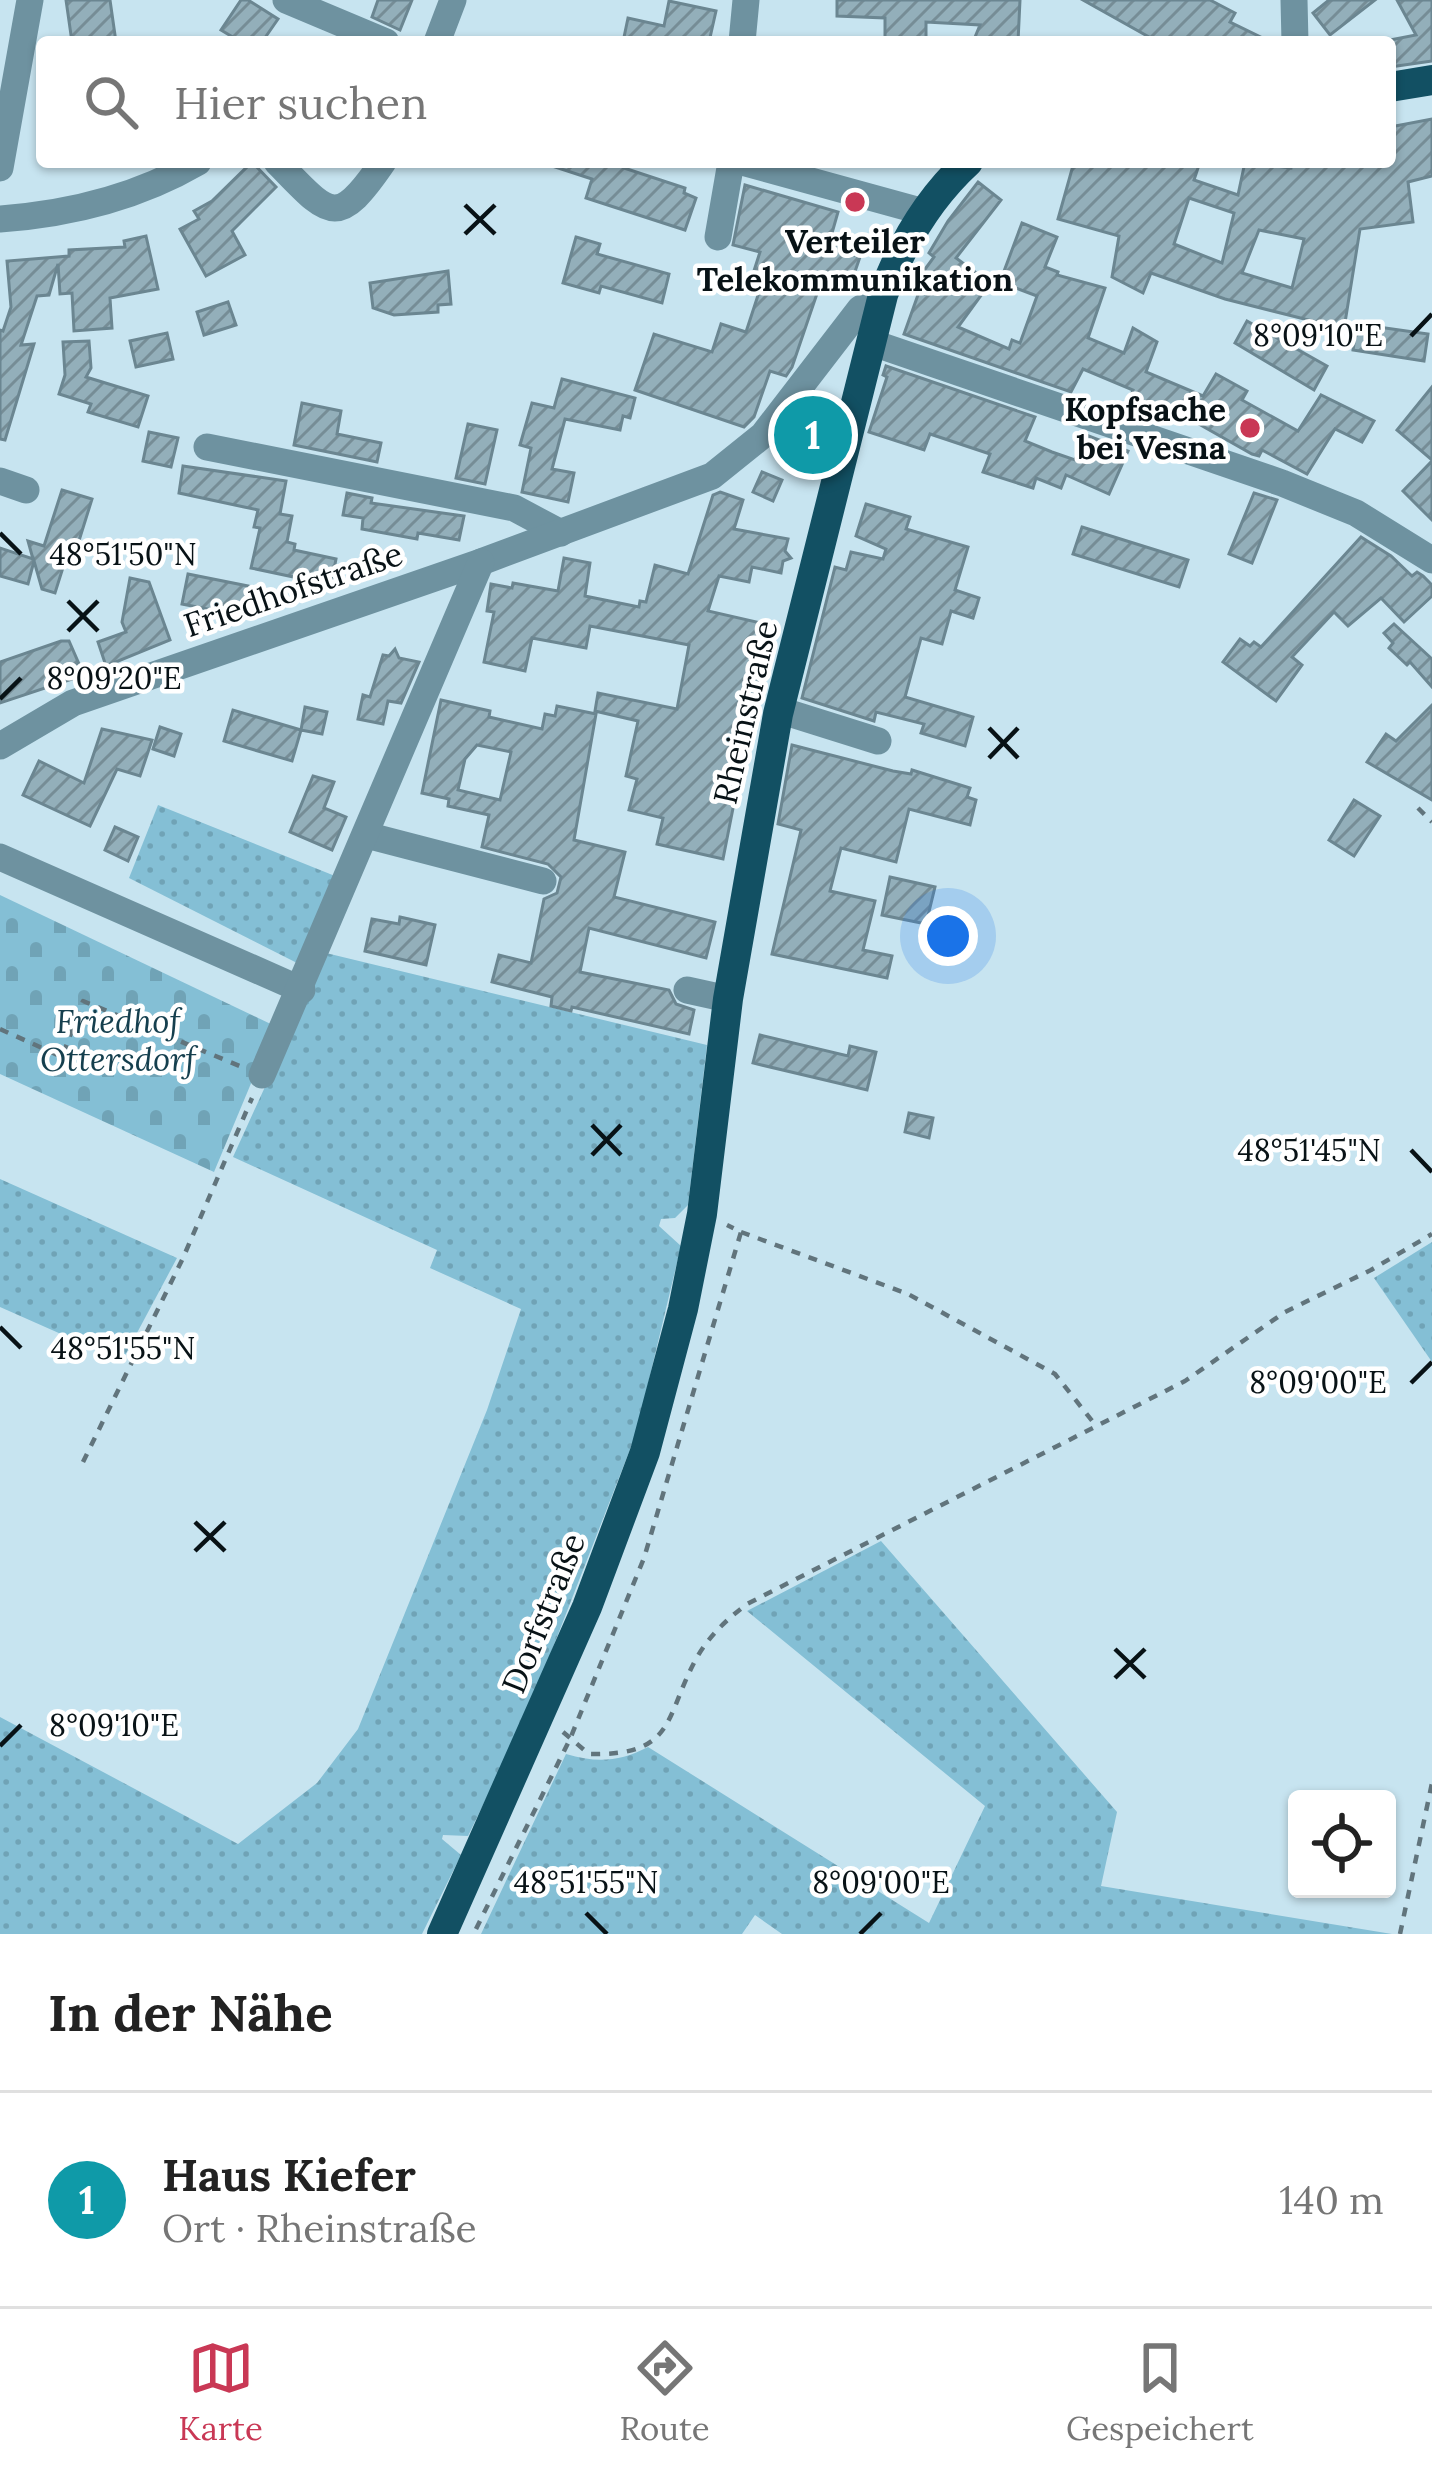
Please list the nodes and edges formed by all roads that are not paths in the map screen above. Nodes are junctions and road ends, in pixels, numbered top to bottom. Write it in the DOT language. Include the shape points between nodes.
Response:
graph roads {
  1 [pos="30,0"];
  2 [pos="286,0"];
  3 [pos="453,0"];
  4 [pos="746,0"];
  5 [pos="1294,0"];
  6 [pos="322,19"];
  7 [pos="369,36"];
  8 [pos="439,36"];
  9 [pos="743,36"];
  10 [pos="1295,36"];
  11 [pos="1432,80"];
  12 [pos="1396,86"];
  13 [pos="188,168"];
  14 [pos="283,168"];
  15 [pos="378,168"];
  16 [pos="730,168"];
  17 [pos="764,168"];
  18 [pos="963,168"];
  19 [pos="0,169"];
  20 [pos="924,212"];
  21 [pos="0,219"];
  22 [pos="718,237"];
  23 [pos="883,295"];
  24 [pos="873,343"];
  25 [pos="812,375"];
  26 [pos="864,375"];
  27 [pos="207,447"];
  28 [pos="561,533"];
  29 [pos="1432,560"];
  30 [pos="481,562"];
  31 [pos="778,714"];
  32 [pos="878,741"];
  33 [pos="0,746"];
  34 [pos="367,835"];
  35 [pos="0,857"];
  36 [pos="543,880"];
  37 [pos="302,990"];
  38 [pos="687,990"];
  39 [pos="728,999"];
  40 [pos="262,1075"];
  41 [pos="683,1309"];
  42 [pos="442,1934"];
  1 -- 19 [label="street"];
  2 -- 6 [label="street"];
  3 -- 8 [label="street"];
  4 -- 9 [label="street"];
  5 -- 10 [label="street"];
  6 -- 7 [label="street"];
  11 -- 12 [label="main road"];
  13 -- 21 [label="street" via="82,208"];
  14 -- 15 [label="street" via="333,209 356,199"];
  16 -- 22 [label="street"];
  17 -- 20 [label="street"];
  18 -- 20 [label="main road, Rheinstraße"];
  20 -- 23 [label="main road, Rheinstraße"];
  23 -- 24 [label="main road, Rheinstraße"];
  23 -- 25 [label="street, Friedhofstraße" via="860,309"];
  24 -- 26 [label="main road, Rheinstraße"];
  24 -- 29 [label="street" via="1282,483 1356,513"];
  25 -- 26 [label="street"];
  25 -- 28 [label="street, Friedhofstraße" via="746,452 712,476"];
  26 -- 31 [label="main road, Rheinstraße"];
  27 -- 28 [label="street" via="514,508"];
  28 -- 30 [label="street, Friedhofstraße"];
  30 -- 33 [label="street, Friedhofstraße" via="73,703"];
  30 -- 34 [label="street"];
  31 -- 32 [label="street"];
  31 -- 39 [label="main road, Rheinstraße"];
  34 -- 36 [label="street"];
  34 -- 37 [label="street"];
  35 -- 37 [label="street"];
  37 -- 40 [label="street"];
  38 -- 39 [label="street"];
  39 -- 41 [label="main road, Rheinstraße"];
  41 -- 42 [label="main road, Dorfstraße" via="645,1452"];
}
